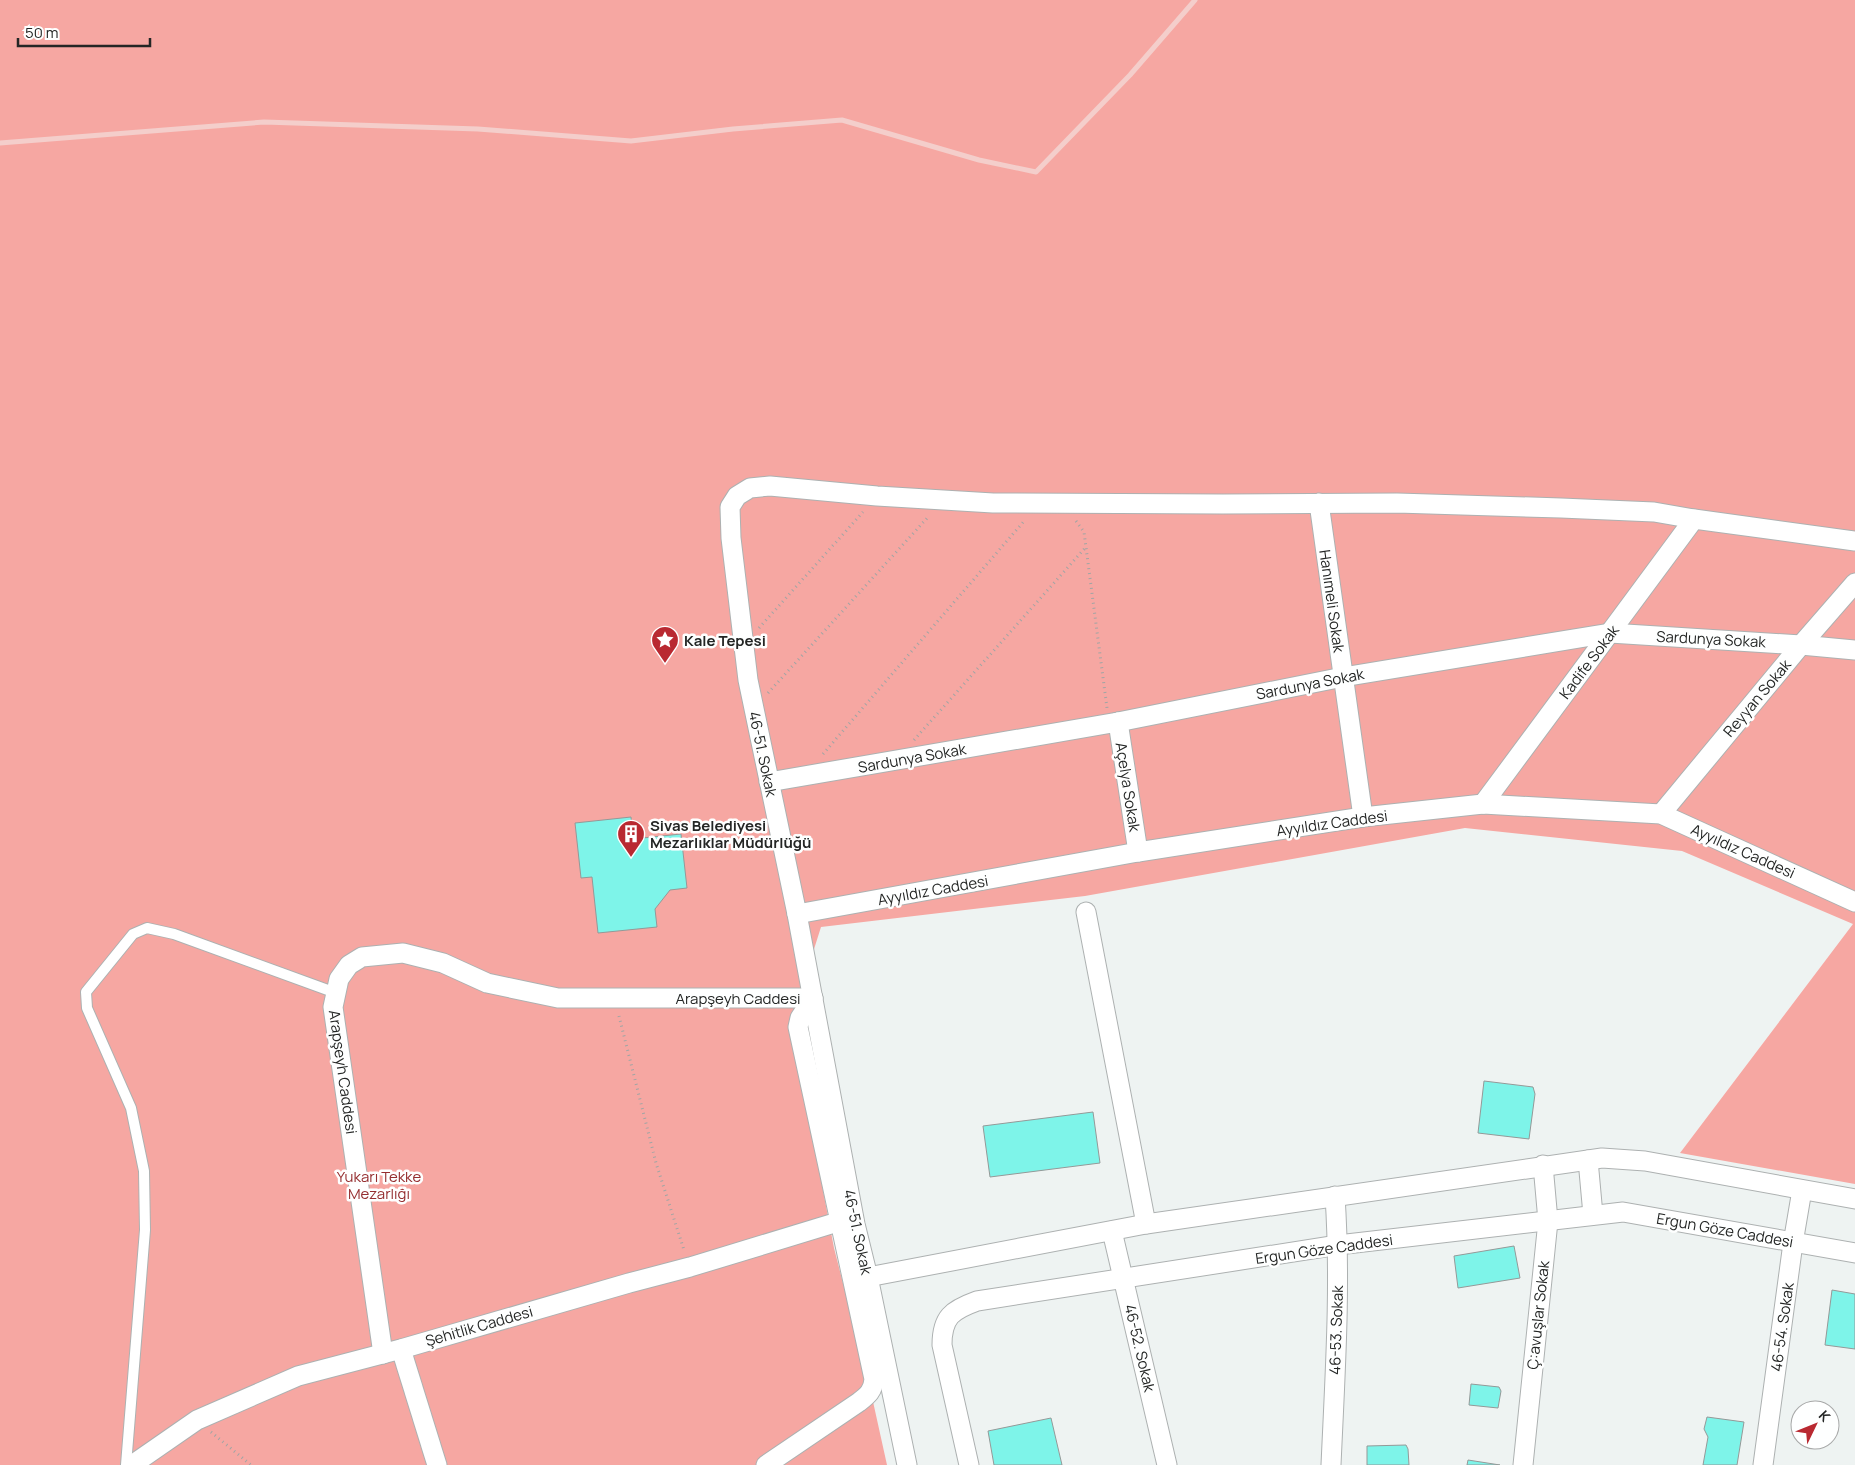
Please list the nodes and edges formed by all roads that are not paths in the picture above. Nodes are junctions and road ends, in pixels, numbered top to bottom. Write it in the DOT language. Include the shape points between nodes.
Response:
graph roads {
  1 [pos="1319,503"];
  2 [pos="1694,519"];
  3 [pos="1855,541"];
  4 [pos="1855,583"];
  5 [pos="1610,634"];
  6 [pos="1802,645"];
  7 [pos="1855,650"];
  8 [pos="1343,678"];
  9 [pos="1113,723"];
  10 [pos="769,782"];
  11 [pos="1483,804"];
  12 [pos="1661,814"];
  13 [pos="1363,817"];
  14 [pos="1138,852"];
  15 [pos="1855,902"];
  16 [pos="1086,912"];
  17 [pos="797,914"];
  18 [pos="336,993"];
  19 [pos="813,998"];
  20 [pos="1588,1160"];
  21 [pos="1543,1166"];
  22 [pos="1802,1190"];
  23 [pos="1335,1196"];
  24 [pos="1855,1199"];
  25 [pos="1593,1216"];
  26 [pos="841,1221"];
  27 [pos="1548,1221"];
  28 [pos="1146,1224"];
  29 [pos="1112,1231"];
  30 [pos="1793,1243"];
  31 [pos="1338,1245"];
  32 [pos="1855,1253"];
  33 [pos="868,1277"];
  34 [pos="1124,1278"];
  35 [pos="392,1351"];
  36 [pos="126,1465"];
  37 [pos="132,1465"];
  38 [pos="437,1465"];
  39 [pos="766,1465"];
  40 [pos="907,1465"];
  41 [pos="969,1465"];
  42 [pos="1167,1465"];
  43 [pos="1331,1465"];
  44 [pos="1523,1465"];
  45 [pos="1763,1465"];
  1 -- 2 [label="street" via="1580,508 1654,512"];
  1 -- 8 [label="street, Hanımeli Sokak"];
  1 -- 10 [label="street, 46-51. Sokak" via="1047,503 877,496 770,486 744,491 730,507 731,538 744,645"];
  2 -- 3 [label="street"];
  2 -- 5 [label="street, Kadife Sokak"];
  4 -- 6 [label="street, Reyyan Sokak"];
  5 -- 6 [label="street, Sardunya Sokak"];
  5 -- 8 [label="street, Sardunya Sokak"];
  5 -- 11 [label="street, Kadife Sokak"];
  6 -- 7 [label="street, Sardunya Sokak"];
  6 -- 12 [label="street, Reyyan Sokak"];
  8 -- 9 [label="street, Sardunya Sokak"];
  8 -- 13 [label="street, Hanımeli Sokak"];
  9 -- 10 [label="street, Sardunya Sokak"];
  9 -- 14 [label="street, Açelya Sokak"];
  10 -- 17 [label="street, 46-51. Sokak"];
  11 -- 12 [label="street, Ayyıldız Caddesi"];
  11 -- 13 [label="street, Ayyıldız Caddesi"];
  12 -- 15 [label="street, Ayyıldız Caddesi"];
  13 -- 14 [label="street, Ayyıldız Caddesi"];
  14 -- 17 [label="street, Ayyıldız Caddesi"];
  16 -- 28 [label="street"];
  17 -- 19 [label="street, 46-51. Sokak"];
  18 -- 19 [label="street, Arapşeyh Caddesi" via="339,979 349,965 362,957 403,953 443,963 487,983 558,998"];
  18 -- 35 [label="street, Arapşeyh Caddesi" via="333,1007"];
  18 -- 36 [label="lane" via="174,934 147,928 133,934 86,992 87,1008 131,1108 144,1171 145,1230"];
  19 -- 26 [label="street, 46-51. Sokak" via="798,1027"];
  19 -- 33 [label="street, 46-51. Sokak"];
  20 -- 21 [label="street"];
  20 -- 22 [label="street" via="1645,1161"];
  20 -- 25 [label="street"];
  21 -- 23 [label="street"];
  21 -- 27 [label="street, Ç:avuşlar Sokak"];
  22 -- 24 [label="street"];
  22 -- 30 [label="street, 46-54. Sokak"];
  23 -- 28 [label="street"];
  23 -- 31 [label="street, 46-53. Sokak"];
  25 -- 27 [label="street, Ergun Göze Caddesi"];
  25 -- 30 [label="street, Ergun Göze Caddesi" via="1623,1212"];
  26 -- 35 [label="street, Şehitlik Caddesi"];
  26 -- 39 [label="street, 46-51. Sokak" via="874,1386 868,1395"];
  27 -- 31 [label="street, Ergun Göze Caddesi"];
  27 -- 44 [label="street, Ç:avuşlar Sokak"];
  28 -- 29 [label="street"];
  29 -- 33 [label="street"];
  29 -- 34 [label="street, 46-52. Sokak"];
  30 -- 32 [label="street, Ergun Göze Caddesi"];
  30 -- 45 [label="street, 46-54. Sokak"];
  31 -- 34 [label="street, Ergun Göze Caddesi"];
  31 -- 43 [label="street, 46-53. Sokak"];
  33 -- 40 [label="street, 46-51. Sokak"];
  34 -- 41 [label="street, Ergun Göze Caddesi" via="977,1301 962,1307 946,1321 942,1345"];
  34 -- 42 [label="street, 46-52. Sokak"];
  35 -- 37 [label="street, Şehitlik Caddesi" via="298,1376 197,1420"];
  35 -- 38 [label="street, Arapşeyh Caddesi"];
}
